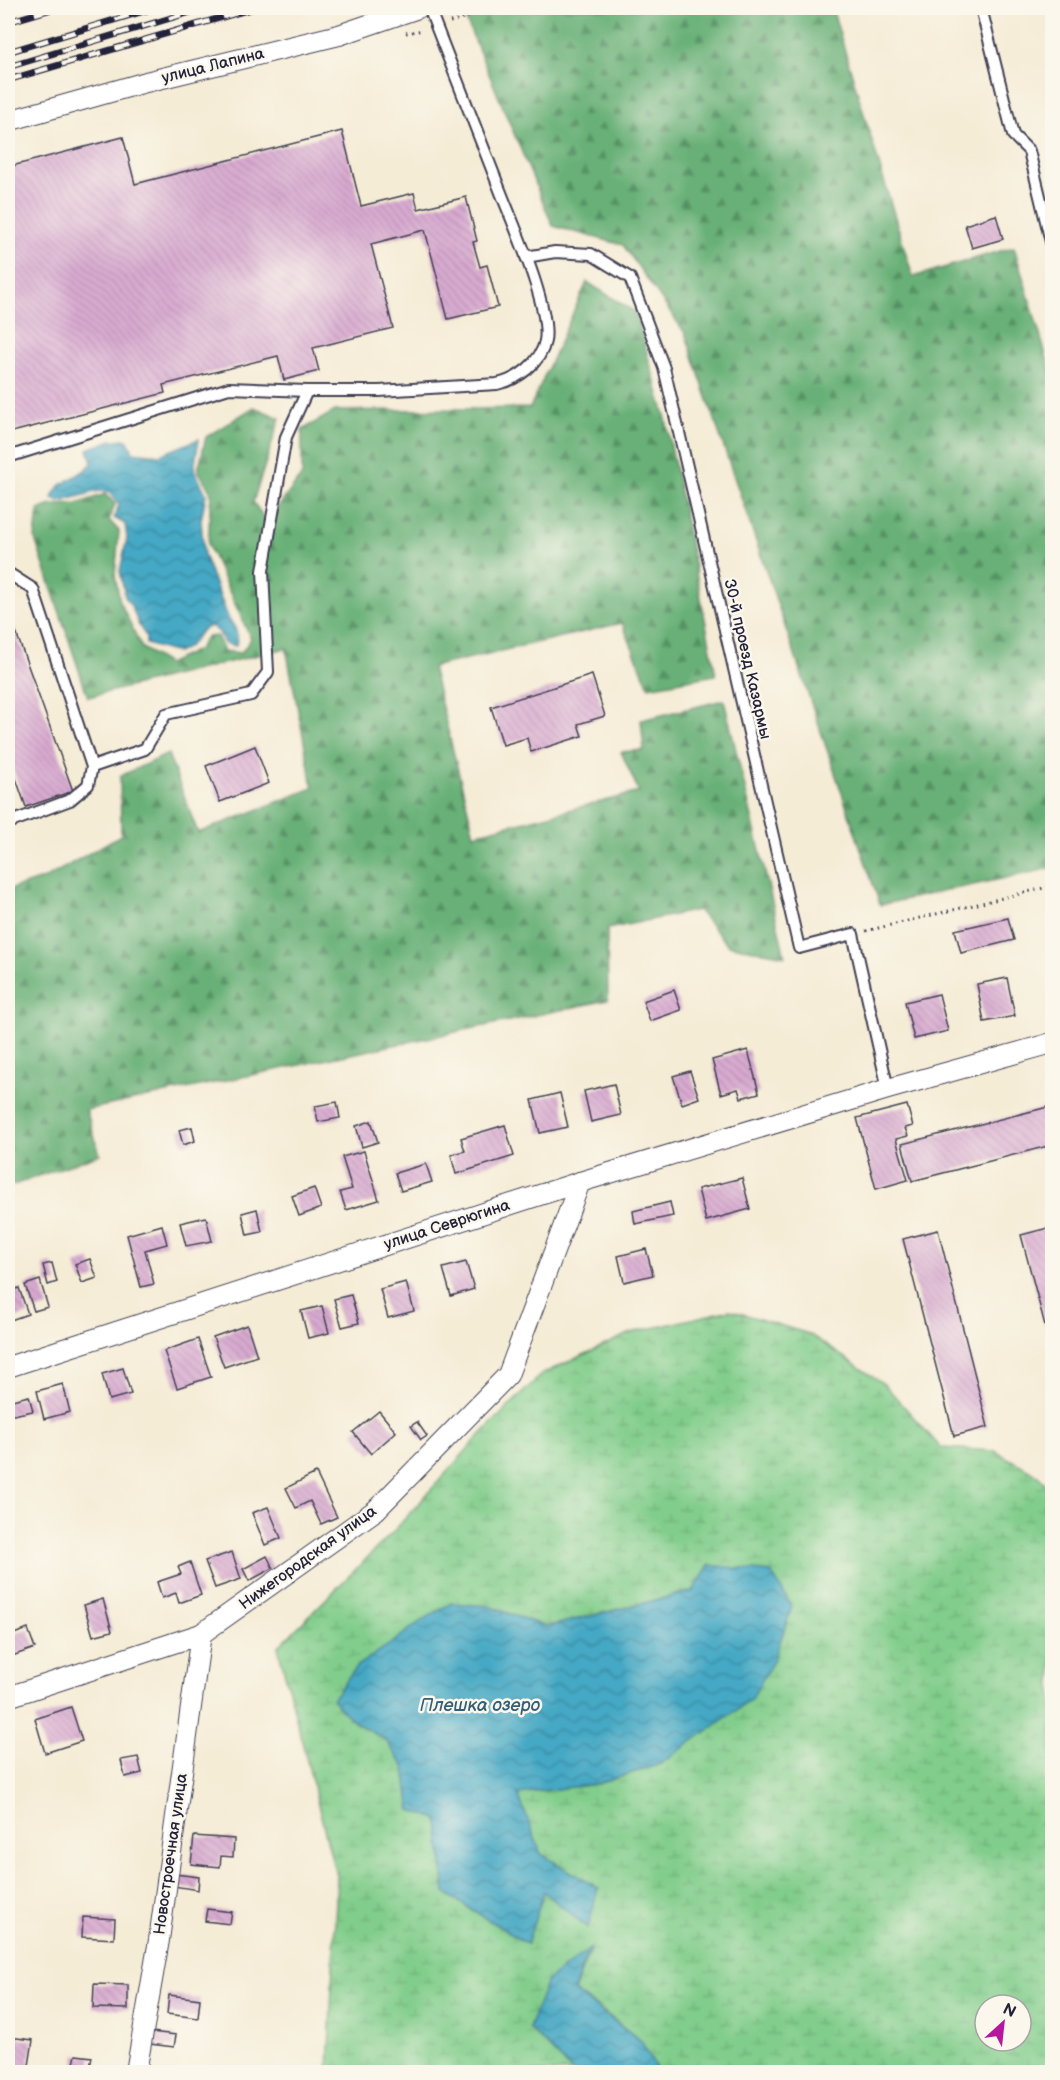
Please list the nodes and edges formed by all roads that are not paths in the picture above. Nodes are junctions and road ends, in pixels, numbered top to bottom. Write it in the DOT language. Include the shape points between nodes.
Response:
graph roads {
  1 [pos="418,8"];
  2 [pos="429,8"];
  3 [pos="981,8"];
  4 [pos="8,121"];
  5 [pos="1053,246"];
  6 [pos="526,257"];
  7 [pos="308,391"];
  8 [pos="8,457"];
  9 [pos="8,573"];
  10 [pos="93,767"];
  11 [pos="8,823"];
  12 [pos="1053,1043"];
  13 [pos="888,1089"];
  14 [pos="580,1182"];
  15 [pos="8,1367"];
  16 [pos="201,1634"];
  17 [pos="8,1697"];
  18 [pos="136,2073"];
  1 -- 4 [label="street, улица Лапина" via="339,36 146,82"];
  2 -- 6 [label="lane"];
  3 -- 5 [label="lane" via="1013,135 1029,151"];
  6 -- 7 [label="lane" via="546,321 545,343 537,358 508,382"];
  6 -- 13 [label="lane, 30-й проезд Казармы" via="555,252 591,254 630,278 664,368 799,948 853,934"];
  7 -- 8 [label="lane" via="229,388"];
  7 -- 10 [label="lane" via="286,437 263,571 268,672 251,695 166,714 145,749"];
  9 -- 10 [label="lane" via="33,589"];
  10 -- 11 [label="lane" via="88,785 70,800"];
  12 -- 13 [label="street, улица Севрюгина"];
  13 -- 14 [label="street, улица Севрюгина"];
  14 -- 15 [label="street, улица Севрюгина"];
  14 -- 16 [label="street, Нижегородская улица" via="508,1376 376,1510"];
  16 -- 17 [label="street, Нижегородская улица"];
  16 -- 18 [label="street, Новостроечная улица" via="159,1940"];
}
